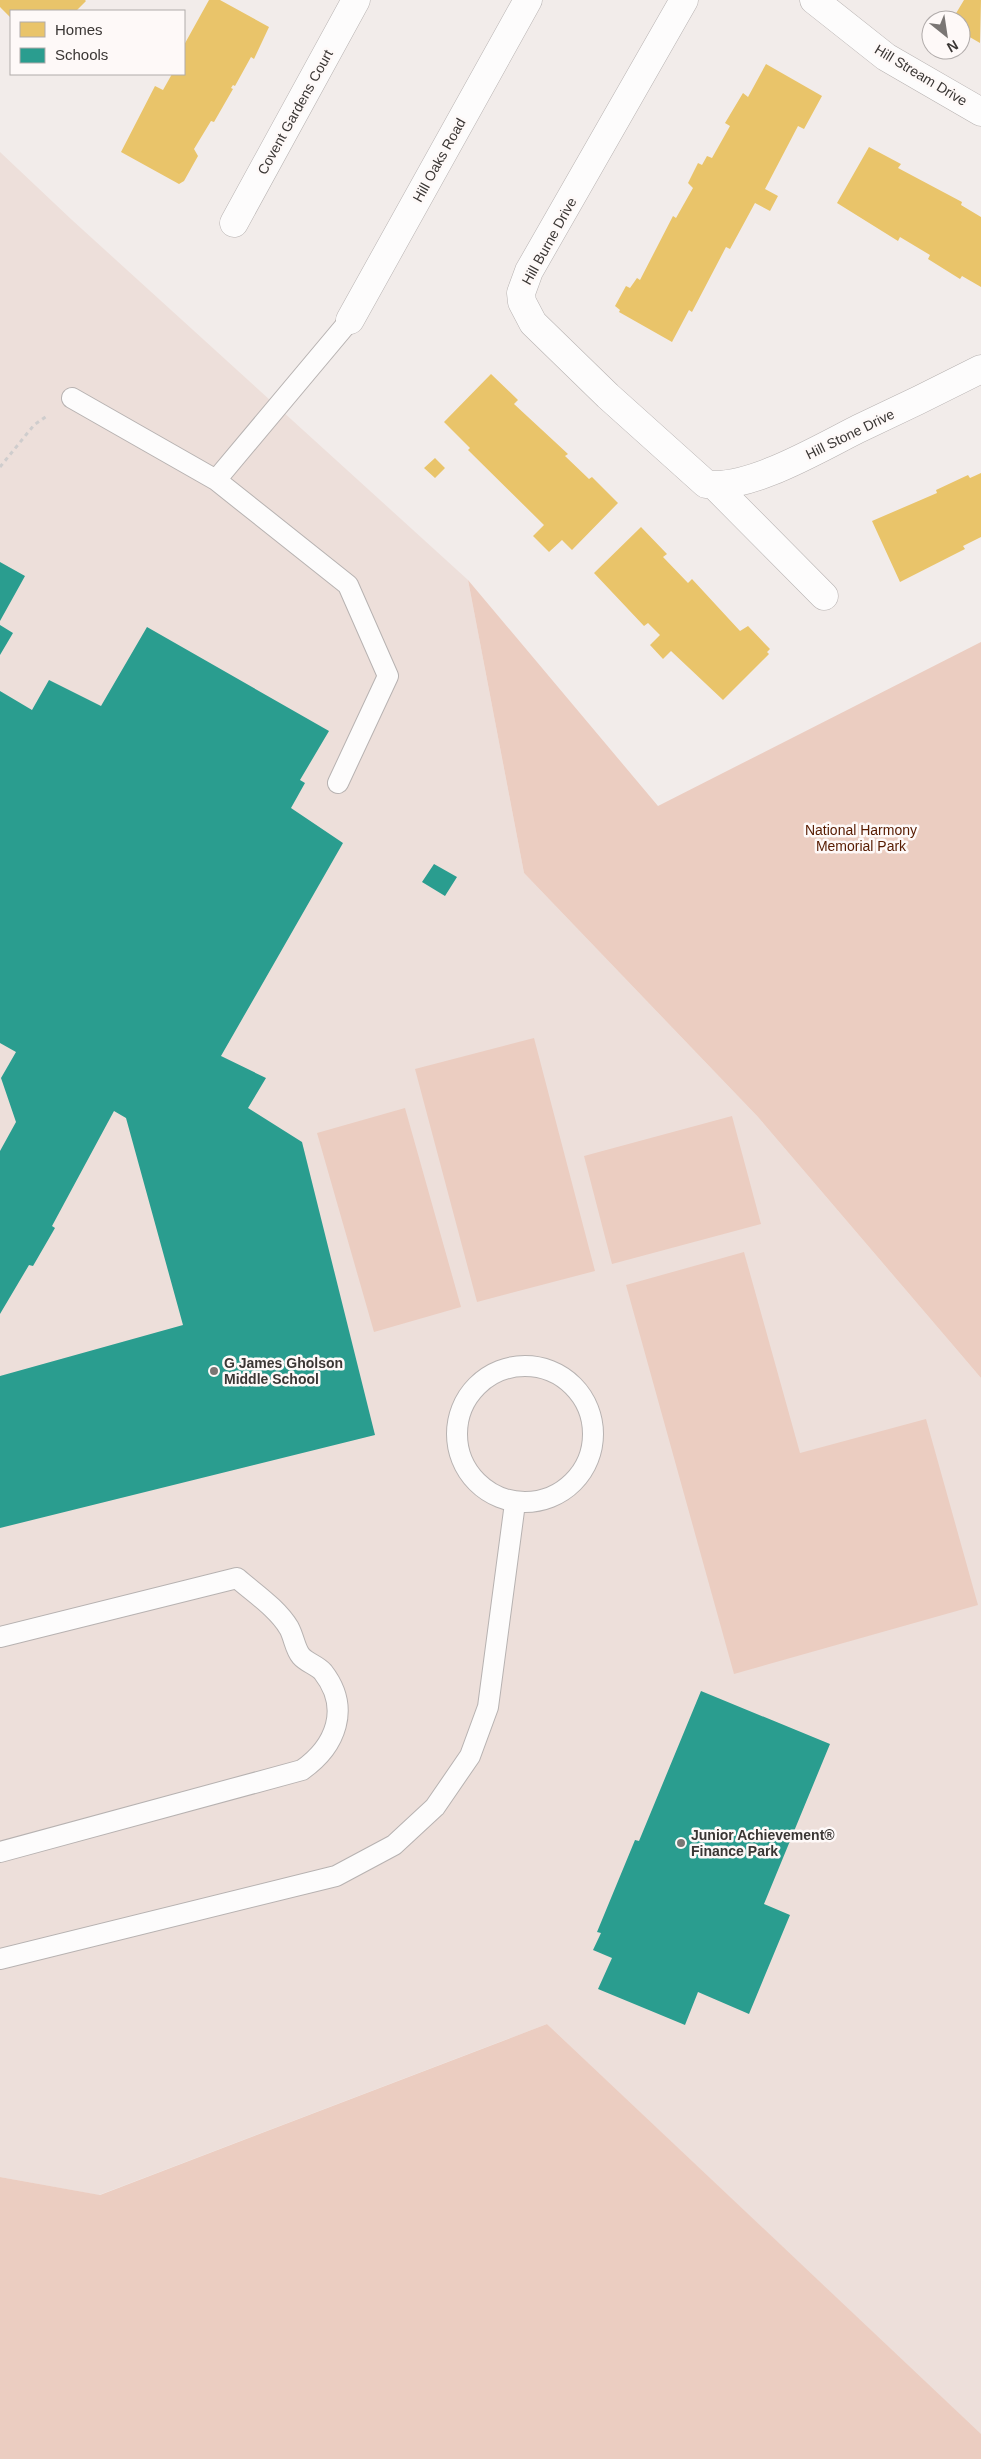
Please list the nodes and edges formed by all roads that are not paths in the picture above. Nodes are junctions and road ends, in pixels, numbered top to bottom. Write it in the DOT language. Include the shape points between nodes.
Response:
graph roads {
  1 [pos="356,0"];
  2 [pos="528,0"];
  3 [pos="684,0"];
  4 [pos="814,0"];
  5 [pos="981,112"];
  6 [pos="234,223"];
  7 [pos="350,320"];
  8 [pos="981,369"];
  9 [pos="72,398"];
  10 [pos="216,480"];
  11 [pos="714,485"];
  12 [pos="824,596"];
  13 [pos="338,783"];
  14 [pos="515,1503"];
  15 [pos="0,1637"];
  16 [pos="0,1852"];
  17 [pos="0,1959"];
  1 -- 6 [label="street, Covent Gardens Court"];
  2 -- 7 [label="street, Hill Oaks Road"];
  3 -- 11 [label="street, Hill Burne Drive" via="529,271 521,293 527,312 541,331 706,484"];
  4 -- 5 [label="street, Hill Stream Drive" via="886,57"];
  7 -- 10 [label="lane"];
  8 -- 11 [label="street, Hill Stone Drive" via="780,467 735,483"];
  9 -- 10 [label="lane"];
  10 -- 13 [label="lane" via="348,584 388,676"];
  11 -- 12 [label="street"];
  14 -- 14 [label="lane" via="547,1500 568,1488 585,1467 593,1444 592,1419 583,1397 566,1378 544,1368 516,1366 494,1373 469,1393 458,1414 457,1450 466,1472 492,1496"];
  14 -- 17 [label="lane" via="488,1707 470,1756 460,1771 435,1807 394,1845 336,1876"];
  15 -- 16 [label="lane" via="237,1578 266,1602 289,1628 301,1656 322,1671 334,1692 338,1717 331,1742 319,1758 302,1770"];
}
